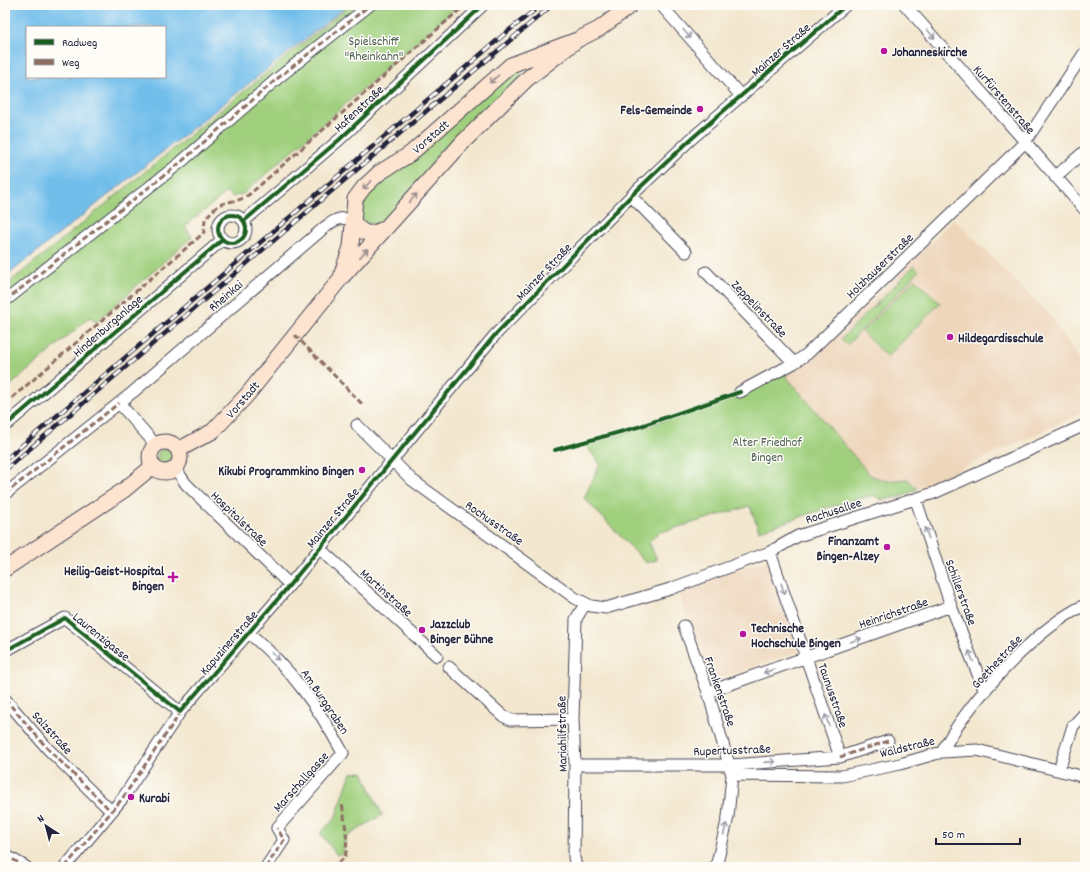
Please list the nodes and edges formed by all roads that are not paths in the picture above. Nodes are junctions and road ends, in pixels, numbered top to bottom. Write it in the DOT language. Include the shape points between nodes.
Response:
graph roads {
  1 [pos="370,5"];
  2 [pos="483,5"];
  3 [pos="631,5"];
  4 [pos="661,5"];
  5 [pos="846,5"];
  6 [pos="905,5"];
  7 [pos="577,40"];
  8 [pos="1085,52"];
  9 [pos="511,65"];
  10 [pos="527,79"];
  11 [pos="741,96"];
  12 [pos="1025,142"];
  13 [pos="1085,151"];
  14 [pos="1055,177"];
  15 [pos="631,196"];
  16 [pos="1085,210"];
  17 [pos="352,220"];
  18 [pos="244,221"];
  19 [pos="387,227"];
  20 [pos="222,240"];
  21 [pos="686,252"];
  22 [pos="706,272"];
  23 [pos="341,278"];
  24 [pos="5,301"];
  25 [pos="794,363"];
  26 [pos="740,392"];
  27 [pos="119,403"];
  28 [pos="1085,424"];
  29 [pos="357,425"];
  30 [pos="5,426"];
  31 [pos="156,445"];
  32 [pos="178,450"];
  33 [pos="392,459"];
  34 [pos="153,466"];
  35 [pos="175,468"];
  36 [pos="5,494"];
  37 [pos="916,500"];
  38 [pos="319,548"];
  39 [pos="770,552"];
  40 [pos="5,569"];
  41 [pos="290,585"];
  42 [pos="586,604"];
  43 [pos="1085,605"];
  44 [pos="951,606"];
  45 [pos="684,626"];
  46 [pos="249,633"];
  47 [pos="5,651"];
  48 [pos="437,656"];
  49 [pos="806,658"];
  50 [pos="449,667"];
  51 [pos="708,692"];
  52 [pos="985,692"];
  53 [pos="5,699"];
  54 [pos="180,712"];
  55 [pos="1085,713"];
  56 [pos="573,719"];
  57 [pos="888,741"];
  58 [pos="942,752"];
  59 [pos="343,753"];
  60 [pos="840,757"];
  61 [pos="575,765"];
  62 [pos="732,770"];
  63 [pos="1059,770"];
  64 [pos="1085,777"];
  65 [pos="111,812"];
  66 [pos="5,855"];
  67 [pos="26,867"];
  68 [pos="65,867"];
  69 [pos="266,867"];
  70 [pos="576,867"];
  71 [pos="716,867"];
  1 -- 24 [label="street" via="278,78 181,162"];
  2 -- 18 [label="street, Hafenstraße" via="339,140"];
  3 -- 7 [label="main road, Vorstadt" via="599,29"];
  4 -- 11 [label="street, one-way"];
  5 -- 11 [label="street, Mainzer Straße"];
  6 -- 12 [label="street, Kurfürstenstraße, one-way"];
  7 -- 9 [label="main road, Vorstadt"];
  7 -- 10 [label="main road, Vorstadt"];
  8 -- 12 [label="street, Holzhauserstraße"];
  9 -- 10 [label="main road" via="525,70"];
  9 -- 17 [label="main road, Vorstadt, one-way" via="410,154 379,173 364,187 355,199"];
  19 -- 10 [label="main road, Vorstadt, one-way" via="464,141"];
  11 -- 15 [label="street, Mainzer Straße"];
  12 -- 14 [label="street, Kurfürstenstraße"];
  12 -- 25 [label="street, Holzhauserstraße" via="821,342"];
  13 -- 14 [label="street"];
  14 -- 16 [label="street, Kurfürstenstraße"];
  15 -- 21 [label="street"];
  15 -- 33 [label="street, Mainzer Straße" via="495,335"];
  17 -- 19 [label="main road" via="363,232 373,234"];
  17 -- 23 [label="main road, Vorstadt" via="351,247"];
  17 -- 27 [label="street, Rheinkai" via="336,219 325,227"];
  18 -- 20 [label="street" via="246,230 243,239 230,244"];
  18 -- 20 [label="street" via="232,215 220,221 218,229"];
  23 -- 19 [label="main road, Vorstadt, one-way"];
  20 -- 30 [label="street, Hindenburganlage"];
  22 -- 25 [label="street, Zeppelinstraße"];
  23 -- 32 [label="main road, Vorstadt" via="247,395 213,431"];
  25 -- 26 [label="street, Holzhauserstraße"];
  27 -- 31 [label="street"];
  27 -- 36 [label="street, Rheinkai"];
  28 -- 37 [label="street, Rochusallee"];
  29 -- 33 [label="street, Rochusstraße"];
  31 -- 32 [label="main road" via="169,443"];
  31 -- 34 [label="main road" via="151,453"];
  32 -- 35 [label="main road" via="180,458"];
  33 -- 38 [label="street, Mainzer Straße"];
  33 -- 42 [label="street, Rochusstraße" via="412,480"];
  34 -- 35 [label="main road" via="161,472"];
  34 -- 40 [label="main road" via="124,490"];
  35 -- 41 [label="street, Hospitalstraße" via="186,484"];
  37 -- 39 [label="street, Rochusallee" via="798,536"];
  44 -- 37 [label="street, Schillerstraße, one-way"];
  38 -- 41 [label="street, Mainzer Straße"];
  38 -- 48 [label="street, Martinstraße"];
  39 -- 42 [label="street, Rochusallee" via="670,589 615,606 598,608"];
  39 -- 49 [label="street, Taunusstraße, one-way"];
  41 -- 46 [label="street, Kapuzinerstraße"];
  42 -- 56 [label="street, Mariahilfstraße" via="576,619"];
  43 -- 52 [label="street, Goethestraße" via="1038,636"];
  49 -- 44 [label="street, Heinrichstraße, one-way"];
  52 -- 44 [label="street, Schillerstraße, one-way"];
  45 -- 51 [label="street, Frankenstraße"];
  46 -- 54 [label="street, Kapuzinerstraße"];
  46 -- 59 [label="street, Am Burggraben, one-way" via="298,681 325,720"];
  47 -- 54 [label="street, Laurenzigasse" via="65,618"];
  49 -- 51 [label="street, Heinrichstraße, one-way"];
  60 -- 49 [label="street, Taunusstraße, one-way"];
  50 -- 56 [label="street" via="503,716 511,720"];
  51 -- 62 [label="street, Frankenstraße"];
  52 -- 58 [label="street, Goethestraße" via="952,733"];
  53 -- 65 [label="street, Salzstraße" via="48,749"];
  54 -- 65 [label="street, Kapuzinerstraße"];
  55 -- 63 [label="street" via="1072,726"];
  56 -- 61 [label="street, Mariahilfstraße"];
  57 -- 60 [label="street, Rupertusstraße"];
  58 -- 62 [label="street, Waldstraße" via="842,776"];
  58 -- 63 [label="street, Waldstraße" via="977,750"];
  59 -- 69 [label="street, Marschallgasse" via="276,828 284,840"];
  62 -- 60 [label="street, Rupertusstraße, one-way"];
  61 -- 62 [label="street, Rupertusstraße"];
  61 -- 70 [label="street, Mariahilfstraße"];
  71 -- 62 [label="street, one-way" via="728,817"];
  63 -- 64 [label="street, Waldstraße"];
  65 -- 68 [label="street, Kapuzinerstraße"];
  66 -- 67 [label="street"];
}
